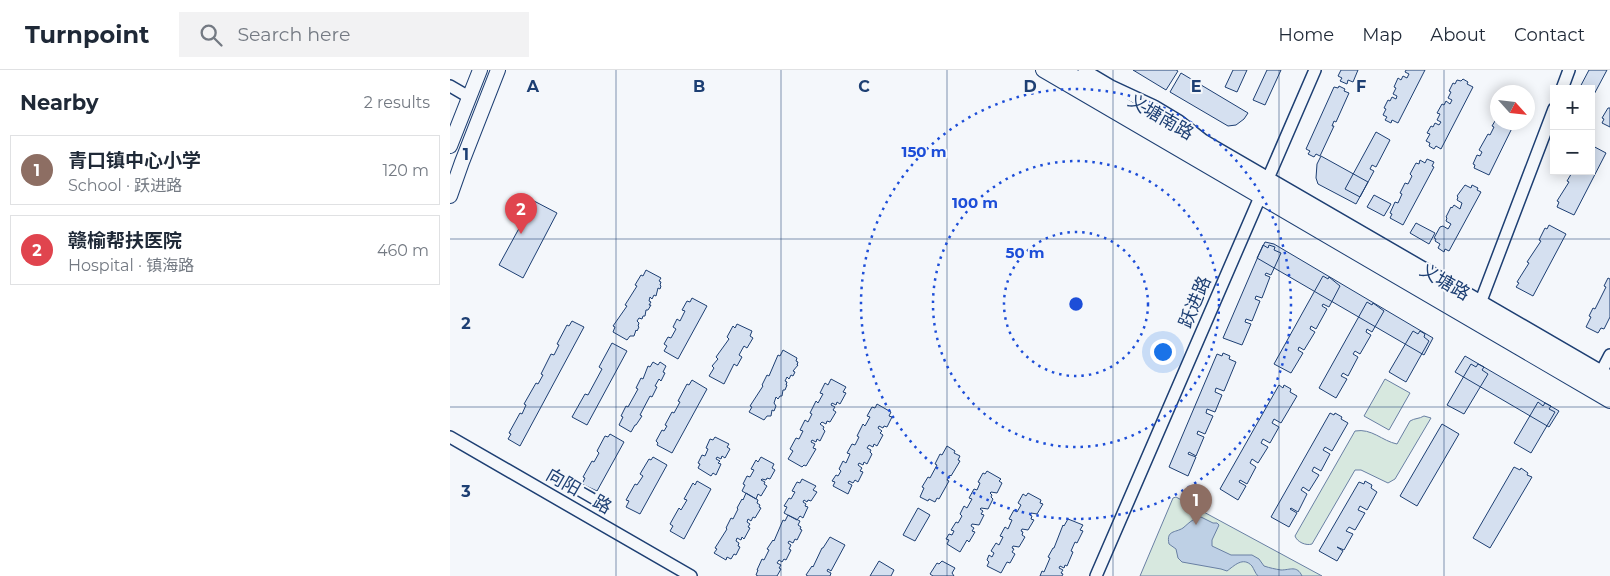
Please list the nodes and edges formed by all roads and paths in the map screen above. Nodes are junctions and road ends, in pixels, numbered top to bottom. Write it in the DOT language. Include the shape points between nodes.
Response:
graph roads {
  1 [pos="480,70"];
  2 [pos="498,70"];
  3 [pos="1043,70"];
  4 [pos="1063,70"];
  5 [pos="1084,70"];
  6 [pos="1314,70"];
  7 [pos="1569,70"];
  8 [pos="1563,85"];
  9 [pos="450,86"];
  10 [pos="469,97"];
  11 [pos="1550,120"];
  12 [pos="450,146"];
  13 [pos="1264,187"];
  14 [pos="450,196"];
  15 [pos="1479,306"];
  16 [pos="1610,355"];
  17 [pos="1603,376"];
  18 [pos="1610,388"];
  19 [pos="1610,401"];
  20 [pos="450,437"];
  21 [pos="692,576"];
  22 [pos="1096,576"];
  1 -- 10 [label="main road"];
  2 -- 14 [label="main road"];
  3 -- 13 [label="main road, 义塘南路"];
  4 -- 13 [label="main road, 义塘南路"];
  5 -- 13 [label="street" via="1179,121"];
  6 -- 13 [label="street, 跃进路"];
  7 -- 8 [label="street"];
  9 -- 10 [label="street"];
  10 -- 12 [label="main road"];
  11 -- 15 [label="street"];
  13 -- 15 [label="main road, 义塘路"];
  13 -- 19 [label="main road, 义塘路"];
  13 -- 22 [label="street, 跃进路"];
  15 -- 17 [label="main road, 义塘路"];
  16 -- 17 [label="street"];
  17 -- 18 [label="main road, 义塘路"];
  20 -- 21 [label="street, 向阳二路"];
}
